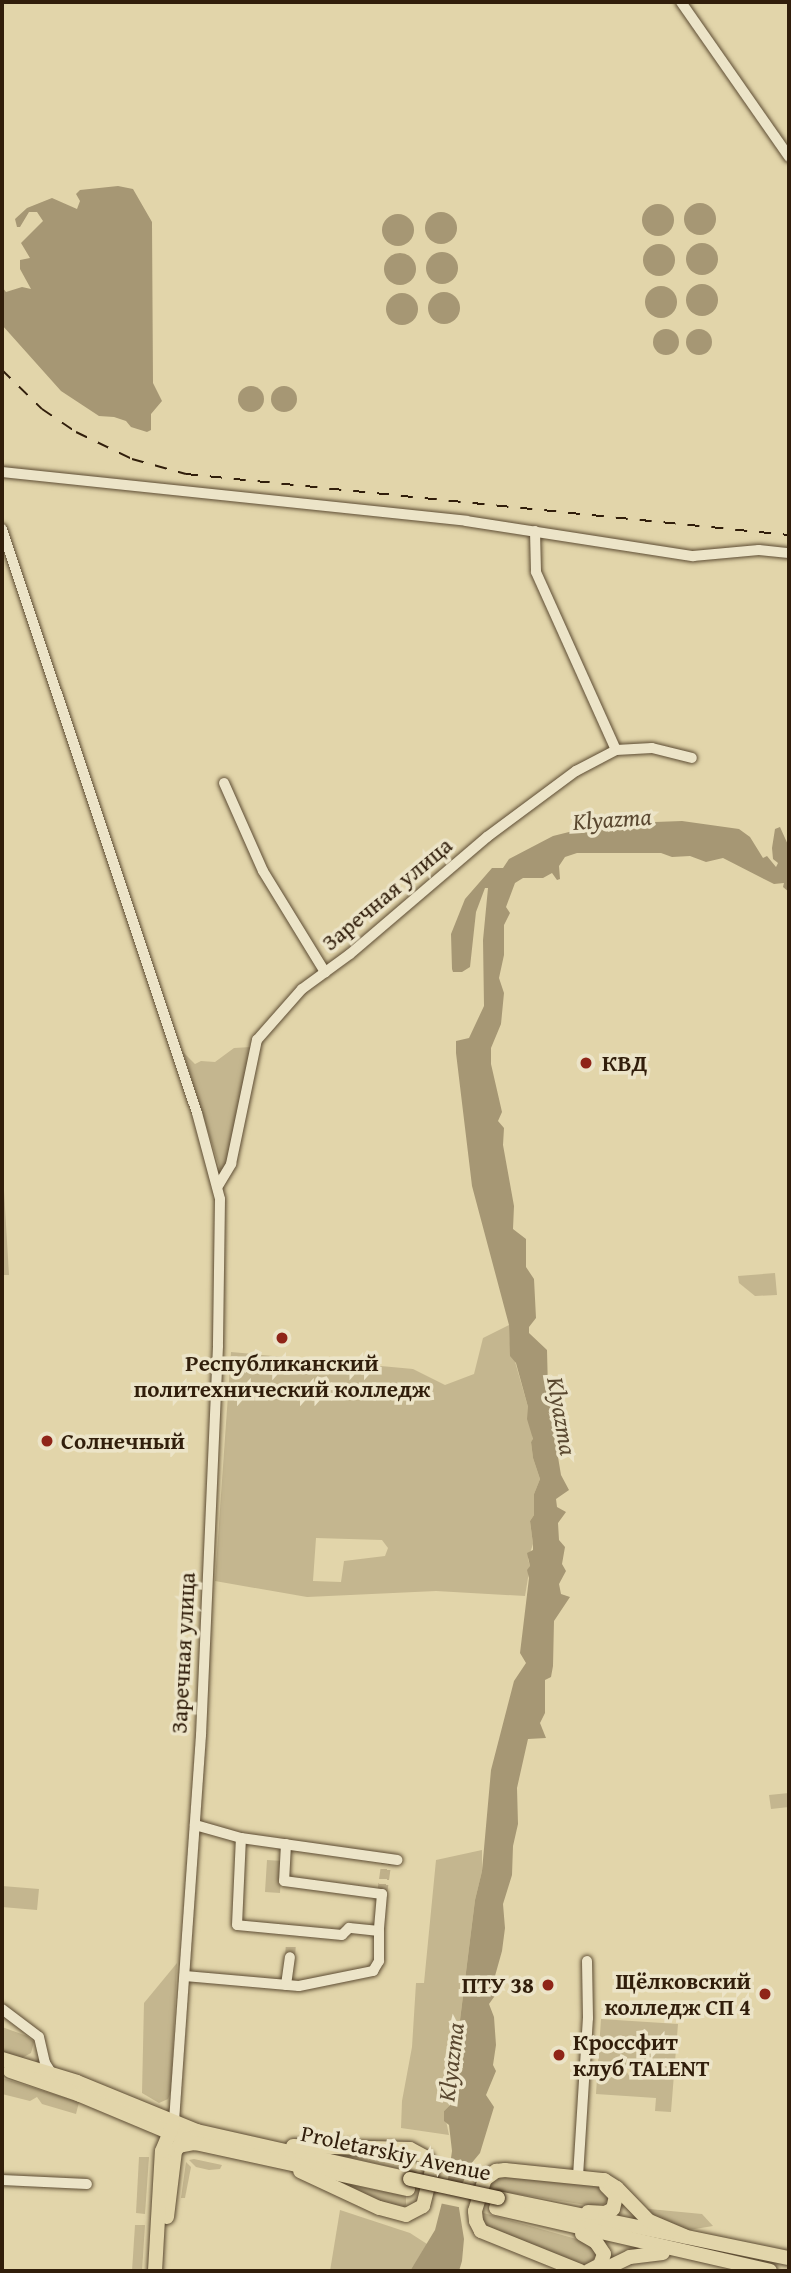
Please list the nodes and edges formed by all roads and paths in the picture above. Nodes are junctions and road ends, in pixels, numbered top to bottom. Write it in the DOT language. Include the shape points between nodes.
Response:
graph roads {
  1 [pos="681,2"];
  2 [pos="789,157"];
  3 [pos="2,472"];
  4 [pos="2,529"];
  5 [pos="535,531"];
  6 [pos="789,553"];
  7 [pos="616,750"];
  8 [pos="692,758"];
  9 [pos="224,783"];
  10 [pos="325,972"];
  11 [pos="218,1186"];
  12 [pos="195,1825"];
  13 [pos="241,1838"];
  14 [pos="286,1844"];
  15 [pos="397,1860"];
  16 [pos="379,1931"];
  17 [pos="290,1957"];
  18 [pos="587,1961"];
  19 [pos="185,1976"];
  20 [pos="286,1985"];
  21 [pos="2,2010"];
  22 [pos="37,2034"];
  23 [pos="2,2059"];
  24 [pos="23,2065"];
  25 [pos="2,2069"];
  26 [pos="52,2074"];
  27 [pos="172,2127"];
  28 [pos="195,2143"];
  29 [pos="259,2151"];
  30 [pos="584,2177"];
  31 [pos="2,2180"];
  32 [pos="87,2184"];
  33 [pos="515,2207"];
  34 [pos="685,2236"];
  35 [pos="682,2253"];
  36 [pos="789,2258"];
  37 [pos="155,2271"];
  38 [pos="163,2271"];
  39 [pos="580,2271"];
  40 [pos="588,2271"];
  41 [pos="601,2271"];
  42 [pos="770,2271"];
  1 -- 2 [label="street"];
  3 -- 5 [label="street"];
  4 -- 11 [label="street, Заречная улица"];
  5 -- 6 [label="street" via="693,556 759,550"];
  5 -- 7 [label="street" via="536,572"];
  7 -- 8 [label="street, Заречная улица" via="652,748"];
  7 -- 10 [label="street, Заречная улица" via="576,771 487,837"];
  9 -- 10 [label="street" via="263,872"];
  10 -- 11 [label="street, Заречная улица" via="302,989 257,1040 231,1164"];
  11 -- 12 [label="street, Заречная улица" via="218,1346"];
  12 -- 13 [label="street"];
  12 -- 19 [label="street, Заречная улица"];
  13 -- 14 [label="street"];
  13 -- 16 [label="street" via="237,1925 342,1935 349,1928"];
  14 -- 15 [label="street"];
  14 -- 16 [label="street" via="284,1881 382,1894"];
  16 -- 20 [label="street" via="379,1961 373,1971"];
  17 -- 20 [label="street"];
  18 -- 30 [label="street"];
  19 -- 20 [label="street"];
  19 -- 27 [label="street, Заречная улица"];
  21 -- 22 [label="street"];
  22 -- 24 [label="street" via="38,2055"];
  22 -- 26 [label="street"];
  23 -- 24 [label="main road, Proletarskiy Avenue"];
  24 -- 26 [label="main road, Proletarskiy Avenue"];
  25 -- 27 [label="main road, Proletarskiy Avenue"];
  26 -- 27 [label="main road, Proletarskiy Avenue"];
  27 -- 28 [label="main road, Proletarskiy Avenue"];
  27 -- 29 [label="main road, Proletarskiy Avenue"];
  27 -- 37 [label="main road" via="162,2151"];
  28 -- 29 [label="main road, Proletarskiy Avenue"];
  28 -- 38 [label="main road" via="174,2151"];
  29 -- 29 [label="main road" via="379,2208 402,2214 413,2214 423,2206 432,2175 427,2158 410,2150"];
  29 -- 33 [label="main road, Proletarskiy Avenue"];
  30 -- 33 [label="main road" via="611,2189 616,2196 609,2211"];
  30 -- 34 [label="main road" via="611,2183 649,2221"];
  30 -- 39 [label="main road" via="496,2171 482,2183 475,2216 481,2231 492,2237"];
  31 -- 32 [label="street"];
  33 -- 34 [label="main road, Proletarskiy Avenue"];
  33 -- 35 [label="main road, Proletarskiy Avenue"];
  33 -- 40 [label="main road" via="596,2242 603,2250 603,2261"];
  34 -- 36 [label="main road, Proletarskiy Avenue"];
  35 -- 41 [label="main road" via="641,2254"];
  35 -- 42 [label="main road, Proletarskiy Avenue"];
}
